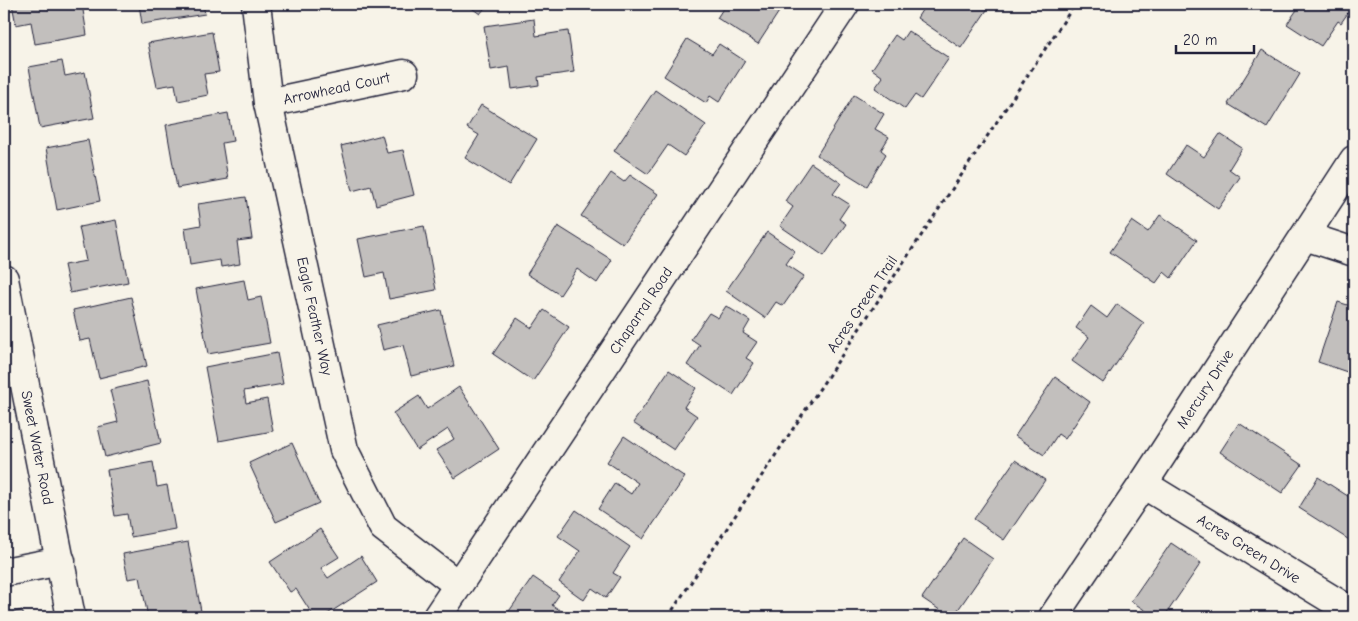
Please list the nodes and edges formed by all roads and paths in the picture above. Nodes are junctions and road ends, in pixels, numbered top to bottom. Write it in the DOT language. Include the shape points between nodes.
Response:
graph roads {
  1 [pos="256,4"];
  2 [pos="845,4"];
  3 [pos="1075,4"];
  4 [pos="404,74"];
  5 [pos="268,103"];
  6 [pos="1354,160"];
  7 [pos="1305,236"];
  8 [pos="1354,252"];
  9 [pos="4,279"];
  10 [pos="1143,484"];
  11 [pos="61,561"];
  12 [pos="4,572"];
  13 [pos="458,585"];
  14 [pos="1354,614"];
  15 [pos="71,617"];
  16 [pos="436,617"];
  17 [pos="668,617"];
  18 [pos="1053,617"];
  1 -- 5 [label="street, Eagle Feather Way"];
  2 -- 13 [label="street, Chaparral Road"];
  3 -- 17 [label="path, Acres Green Trail"];
  4 -- 5 [label="street, Arrowhead Court"];
  5 -- 13 [label="street, Eagle Feather Way" via="344,450 383,527"];
  6 -- 7 [label="street, Mercury Drive"];
  7 -- 8 [label="street"];
  7 -- 10 [label="street, Mercury Drive"];
  9 -- 11 [label="street, Sweet Water Road"];
  10 -- 14 [label="street, Acres Green Drive"];
  10 -- 18 [label="street, Mercury Drive"];
  11 -- 12 [label="street"];
  11 -- 15 [label="street, Sweet Water Road"];
  13 -- 16 [label="street, Chaparral Road"];
}
